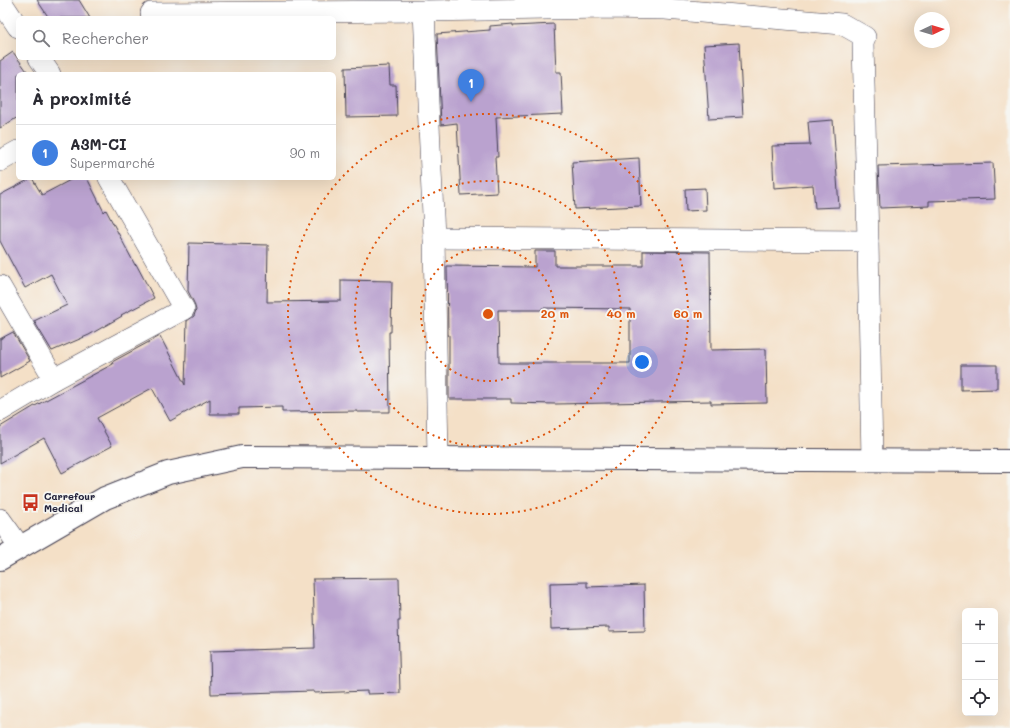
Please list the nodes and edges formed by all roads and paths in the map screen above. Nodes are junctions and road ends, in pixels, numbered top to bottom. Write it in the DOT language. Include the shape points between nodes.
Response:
graph roads {
  1 [pos="0,0"];
  2 [pos="424,11"];
  3 [pos="151,13"];
  4 [pos="16,23"];
  5 [pos="40,60"];
  6 [pos="49,72"];
  7 [pos="16,152"];
  8 [pos="0,161"];
  9 [pos="110,180"];
  10 [pos="434,238"];
  11 [pos="868,241"];
  12 [pos="0,286"];
  13 [pos="54,379"];
  14 [pos="0,412"];
  15 [pos="438,458"];
  16 [pos="872,460"];
  17 [pos="1010,461"];
  18 [pos="0,519"];
  19 [pos="20,547"];
  20 [pos="0,558"];
  1 -- 4 [label="street"];
  2 -- 3 [label="street"];
  2 -- 10 [label="street"];
  2 -- 11 [label="street" via="665,9 842,24 865,37 862,44"];
  5 -- 6 [label="street"];
  7 -- 8 [label="street"];
  9 -- 13 [label="street" via="184,310"];
  10 -- 11 [label="street"];
  10 -- 15 [label="street"];
  11 -- 16 [label="street"];
  12 -- 13 [label="street"];
  13 -- 14 [label="street"];
  15 -- 16 [label="street"];
  15 -- 19 [label="street" via="242,458 176,471 105,498"];
  16 -- 17 [label="street"];
  18 -- 19 [label="street"];
  19 -- 20 [label="street"];
}
